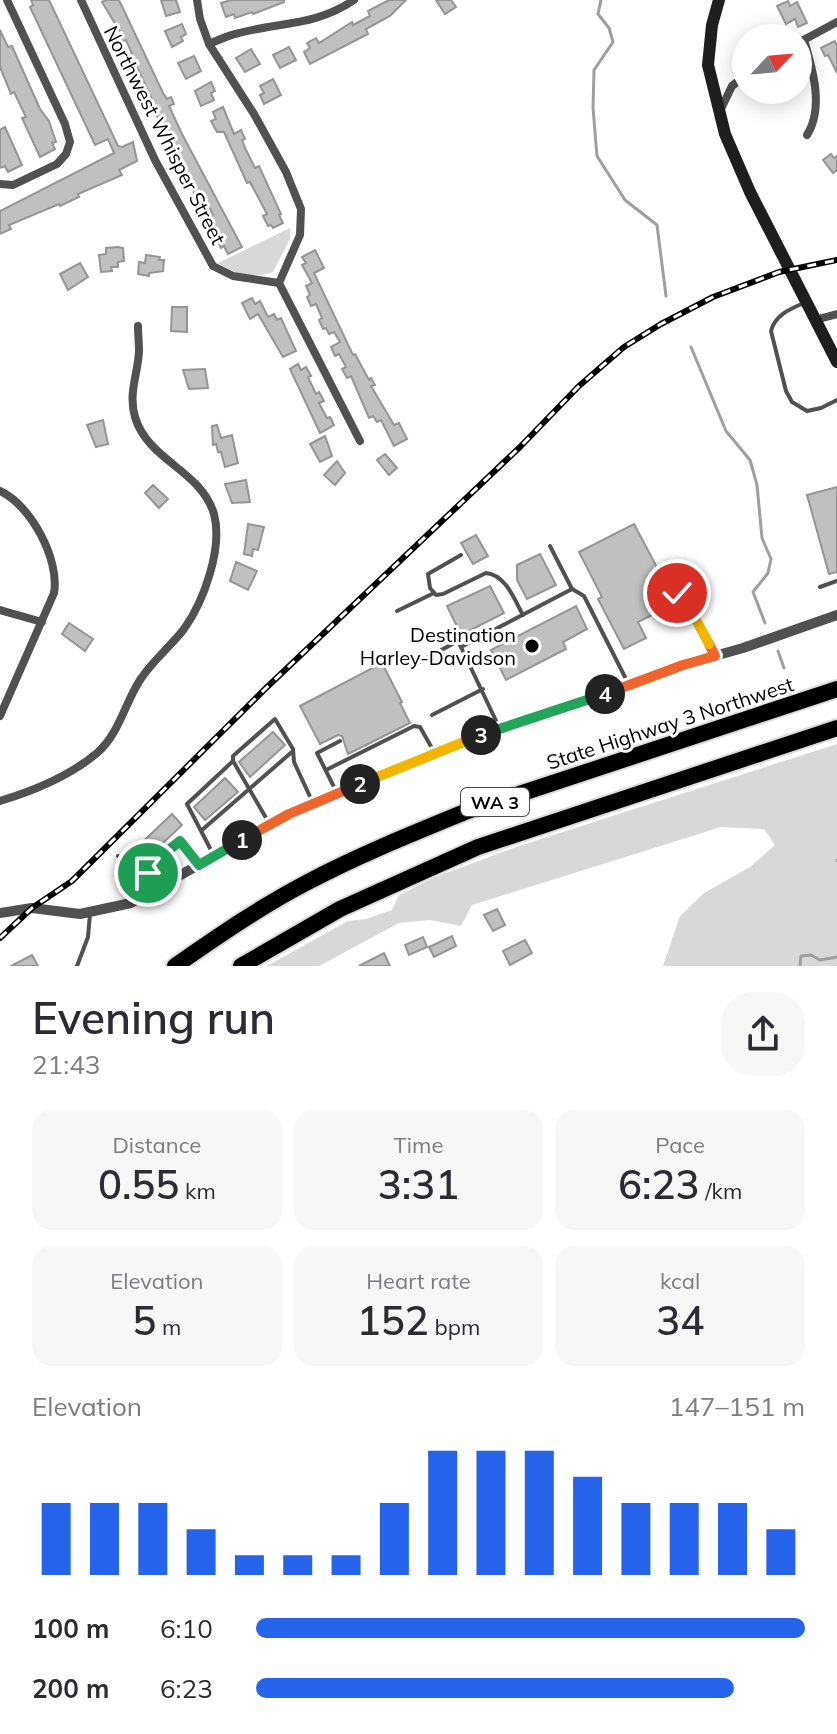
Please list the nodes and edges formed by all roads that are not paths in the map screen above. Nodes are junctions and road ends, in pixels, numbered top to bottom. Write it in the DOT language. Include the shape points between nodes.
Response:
graph roads {
  1 [pos="7,0"];
  2 [pos="81,0"];
  3 [pos="197,0"];
  4 [pos="354,0"];
  5 [pos="719,0"];
  6 [pos="837,22"];
  7 [pos="812,36"];
  8 [pos="209,44"];
  9 [pos="812,65"];
  10 [pos="732,86"];
  11 [pos="719,113"];
  12 [pos="807,135"];
  13 [pos="0,184"];
  14 [pos="279,283"];
  15 [pos="806,302"];
  16 [pos="837,314"];
  17 [pos="815,320"];
  18 [pos="138,326"];
  19 [pos="837,362"];
  20 [pos="837,400"];
  21 [pos="360,441"];
  22 [pos="0,491"];
  23 [pos="550,546"];
  24 [pos="461,555"];
  25 [pos="837,581"];
  26 [pos="820,587"];
  27 [pos="572,589"];
  28 [pos="434,593"];
  29 [pos="677,593"];
  30 [pos="0,610"];
  31 [pos="397,611"];
  32 [pos="523,615"];
  33 [pos="837,615"];
  34 [pos="42,622"];
  35 [pos="461,647"];
  36 [pos="715,656"];
  37 [pos="410,667"];
  38 [pos="629,685"];
  39 [pos="483,689"];
  40 [pos="837,689"];
  41 [pos="432,715"];
  42 [pos="0,716"];
  43 [pos="837,728"];
  44 [pos="500,729"];
  45 [pos="340,741"];
  46 [pos="293,751"];
  47 [pos="434,753"];
  48 [pos="233,761"];
  49 [pos="326,770"];
  50 [pos="250,790"];
  51 [pos="337,793"];
  52 [pos="0,801"];
  53 [pos="313,804"];
  54 [pos="270,824"];
  55 [pos="202,830"];
  56 [pos="118,856"];
  57 [pos="214,856"];
  58 [pos="199,865"];
  59 [pos="145,869"];
  60 [pos="159,888"];
  61 [pos="90,912"];
  62 [pos="0,913"];
  63 [pos="77,966"];
  64 [pos="175,966"];
  65 [pos="241,966"];
  1 -- 13 [label="street" via="70,142 57,164 13,185"];
  2 -- 14 [label="street, Northwest Whisper Street" via="161,171 213,266 233,276"];
  3 -- 8 [label="street"];
  4 -- 8 [label="street" via="323,17 239,32"];
  5 -- 11 [label="main road" via="708,53"];
  6 -- 7 [label="street"];
  8 -- 14 [label="street" via="254,114 301,209 300,235"];
  9 -- 12 [label="street" via="816,121"];
  10 -- 11 [label="street"];
  11 -- 15 [label="main road" via="741,174"];
  14 -- 21 [label="street"];
  15 -- 17 [label="main road"];
  15 -- 20 [label="lane" via="772,324 783,384 792,402 807,411"];
  16 -- 17 [label="street"];
  17 -- 19 [label="main road"];
  18 -- 52 [label="street" via="134,414 160,456 209,501 216,538 209,580 185,627 141,678 106,744 37,790"];
  22 -- 34 [label="street" via="35,522 55,573 54,593"];
  23 -- 27 [label="lane"];
  24 -- 28 [label="lane" via="428,574"];
  25 -- 26 [label="lane"];
  27 -- 32 [label="lane"];
  27 -- 38 [label="lane" via="584,596"];
  28 -- 31 [label="lane"];
  28 -- 32 [label="lane" via="493,574"];
  29 -- 36 [label="lane"];
  30 -- 34 [label="street"];
  32 -- 35 [label="lane"];
  33 -- 36 [label="street"];
  34 -- 42 [label="street"];
  35 -- 37 [label="lane" via="458,641"];
  35 -- 39 [label="lane"];
  36 -- 38 [label="street"];
  38 -- 44 [label="street"];
  39 -- 41 [label="lane"];
  39 -- 44 [label="lane"];
  40 -- 64 [label="highway, State Highway 3 Northwest / WA 3" via="408,835 305,883"];
  43 -- 65 [label="highway, WA 3" via="478,847 361,898"];
  44 -- 47 [label="street"];
  45 -- 49 [label="lane" via="317,753"];
  46 -- 48 [label="lane" via="275,719"];
  46 -- 50 [label="lane"];
  46 -- 53 [label="lane"];
  47 -- 49 [label="lane" via="420,727 414,726"];
  47 -- 51 [label="street"];
  48 -- 50 [label="lane"];
  48 -- 55 [label="lane" via="187,804"];
  49 -- 51 [label="lane"];
  50 -- 54 [label="lane"];
  50 -- 55 [label="lane"];
  51 -- 53 [label="street"];
  53 -- 54 [label="street"];
  54 -- 57 [label="street"];
  55 -- 57 [label="lane"];
  56 -- 59 [label="lane"];
  57 -- 58 [label="street"];
  58 -- 59 [label="lane" via="180,841"];
  58 -- 60 [label="street"];
  59 -- 60 [label="lane"];
  60 -- 61 [label="street" via="131,903"];
  61 -- 62 [label="street" via="32,908"];
  61 -- 63 [label="lane"];
}
